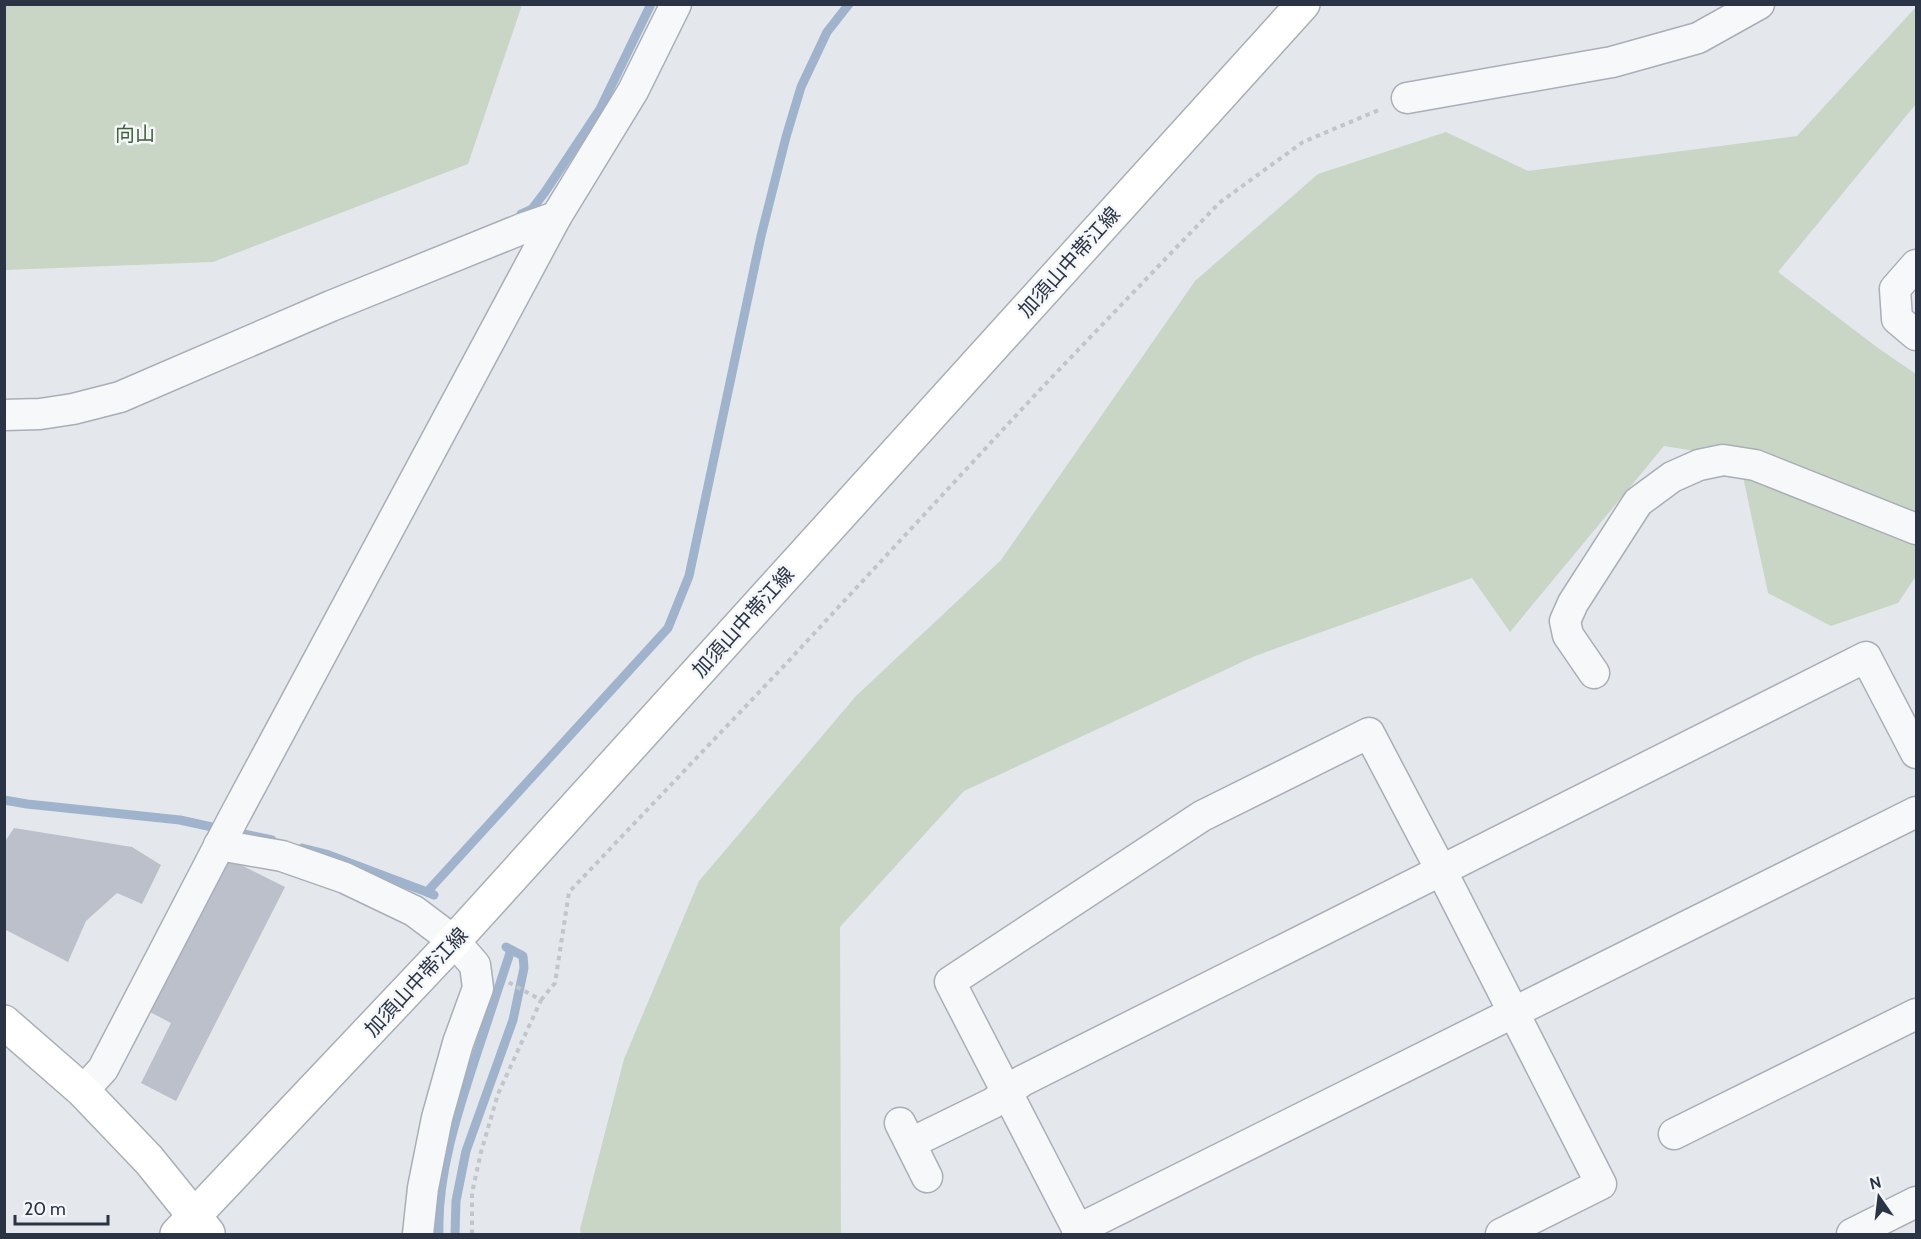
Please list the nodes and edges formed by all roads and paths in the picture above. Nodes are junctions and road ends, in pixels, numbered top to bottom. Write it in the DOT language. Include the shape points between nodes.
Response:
graph roads {
  1 [pos="676,4"];
  2 [pos="1303,4"];
  3 [pos="1759,4"];
  4 [pos="1407,98"];
  5 [pos="556,217"];
  6 [pos="1917,265"];
  7 [pos="1917,335"];
  8 [pos="4,415"];
  9 [pos="1917,529"];
  10 [pos="1594,673"];
  11 [pos="1917,753"];
  12 [pos="1917,812"];
  13 [pos="225,834"];
  14 [pos="1441,870"];
  15 [pos="454,941"];
  16 [pos="503,979"];
  17 [pos="541,1000"];
  18 [pos="1514,1014"];
  19 [pos="1917,1014"];
  20 [pos="4,1022"];
  21 [pos="83,1091"];
  22 [pos="1007,1093"];
  23 [pos="1674,1134"];
  24 [pos="927,1177"];
  25 [pos="1917,1202"];
  26 [pos="193,1229"];
  27 [pos="1078,1232"];
  28 [pos="418,1234"];
  29 [pos="472,1234"];
  30 [pos="1502,1234"];
  31 [pos="1852,1234"];
  1 -- 5 [label="street" via="633,91"];
  2 -- 15 [label="main road, 加須山中帯江線"];
  3 -- 4 [label="street" via="1698,38 1612,62"];
  4 -- 17 [label="path" via="1303,142 1219,203 569,892 555,983"];
  5 -- 8 [label="street" via="353,298 120,398 40,414"];
  5 -- 13 [label="street"];
  6 -- 7 [label="street" via="1895,289 1897,319"];
  9 -- 10 [label="street" via="1755,465 1723,460 1672,477 1638,502 1565,621 1568,635"];
  11 -- 14 [label="street" via="1866,657"];
  12 -- 18 [label="street"];
  13 -- 15 [label="street" via="345,878 414,911"];
  13 -- 21 [label="street" via="103,1069"];
  14 -- 18 [label="street"];
  14 -- 22 [label="street" via="1033,1076"];
  14 -- 22 [label="street" via="1369,733 1202,816 950,982"];
  15 -- 26 [label="main road, 加須山中帯江線"];
  15 -- 28 [label="street" via="475,965 477,988 437,1118"];
  16 -- 17 [label="path"];
  17 -- 29 [label="path" via="498,1094 472,1193"];
  18 -- 27 [label="street"];
  18 -- 30 [label="street" via="1600,1184"];
  19 -- 23 [label="street"];
  20 -- 21 [label="main road"];
  21 -- 26 [label="main road" via="149,1160"];
  22 -- 24 [label="street" via="993,1103 905,1133"];
  22 -- 27 [label="street"];
  25 -- 31 [label="street"];
}
